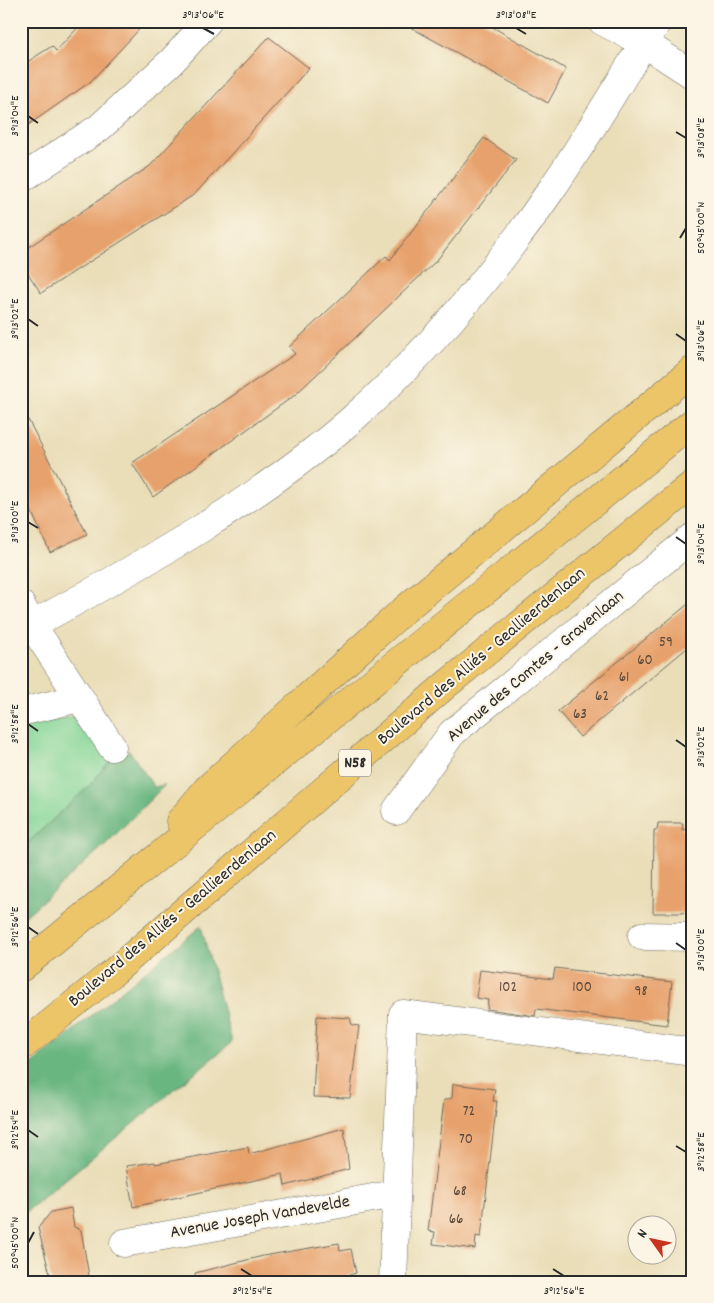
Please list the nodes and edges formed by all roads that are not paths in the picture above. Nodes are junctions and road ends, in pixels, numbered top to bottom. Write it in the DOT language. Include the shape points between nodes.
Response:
graph roads {
  1 [pos="208,21"];
  2 [pos="602,21"];
  3 [pos="651,32"];
  4 [pos="693,75"];
  5 [pos="21,179"];
  6 [pos="693,370"];
  7 [pos="693,422"];
  8 [pos="693,484"];
  9 [pos="693,537"];
  10 [pos="27,615"];
  11 [pos="80,698"];
  12 [pos="21,712"];
  13 [pos="112,747"];
  14 [pos="396,811"];
  15 [pos="134,875"];
  16 [pos="642,936"];
  17 [pos="693,937"];
  18 [pos="21,968"];
  19 [pos="21,1047"];
  20 [pos="693,1052"];
  21 [pos="395,1194"];
  22 [pos="124,1243"];
  23 [pos="393,1282"];
  1 -- 5 [label="street" via="172,60 99,128"];
  2 -- 3 [label="street"];
  3 -- 4 [label="street"];
  3 -- 10 [label="street" via="588,134 516,239 429,343 349,421 301,460 141,566"];
  6 -- 15 [label="highway" via="356,653 207,789"];
  7 -- 15 [label="highway"];
  8 -- 19 [label="highway, Boulevard des Alliés - Geallieerdenlaan / N58" via="448,684 110,975"];
  9 -- 14 [label="street, Avenue des Comtes - Gravenlaan" via="452,732"];
  10 -- 11 [label="street"];
  11 -- 12 [label="street"];
  11 -- 13 [label="street"];
  15 -- 18 [label="highway"];
  16 -- 17 [label="street"];
  20 -- 21 [label="street" via="403,1014"];
  21 -- 22 [label="street, Avenue Joseph Vandevelde"];
  21 -- 23 [label="street"];
}
